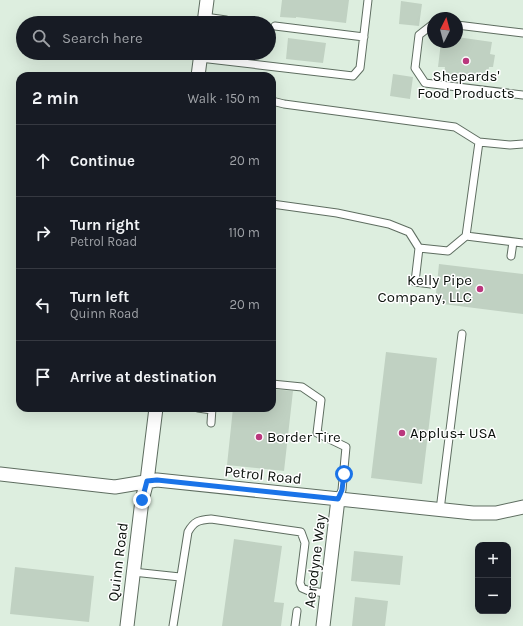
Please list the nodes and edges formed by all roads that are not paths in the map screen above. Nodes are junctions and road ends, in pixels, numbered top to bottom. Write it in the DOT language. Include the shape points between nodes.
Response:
graph roads {
  1 [pos="207,0"];
  2 [pos="368,0"];
  3 [pos="205,16"];
  4 [pos="276,26"];
  5 [pos="463,26"];
  6 [pos="427,29"];
  7 [pos="523,33"];
  8 [pos="364,37"];
  9 [pos="200,60"];
  10 [pos="231,60"];
  11 [pos="198,72"];
  12 [pos="523,95"];
  13 [pos="276,102"];
  14 [pos="479,142"];
  15 [pos="523,144"];
  16 [pos="276,205"];
  17 [pos="466,236"];
  18 [pos="513,242"];
  19 [pos="523,243"];
  20 [pos="419,248"];
  21 [pos="511,256"];
  22 [pos="431,284"];
  23 [pos="462,334"];
  24 [pos="276,384"];
  25 [pos="156,412"];
  26 [pos="212,412"];
  27 [pos="211,423"];
  28 [pos="0,474"];
  29 [pos="147,481"];
  30 [pos="338,499"];
  31 [pos="523,507"];
  32 [pos="440,510"];
  33 [pos="133,572"];
  34 [pos="180,576"];
  35 [pos="327,593"];
  36 [pos="297,611"];
  37 [pos="127,626"];
  38 [pos="173,626"];
  39 [pos="295,626"];
  40 [pos="323,626"];
  1 -- 3 [label="street"];
  2 -- 8 [label="lane"];
  4 -- 8 [label="lane"];
  5 -- 7 [label="lane"];
  6 -- 12 [label="lane" via="419,35 415,68 425,83"];
  8 -- 10 [label="lane" via="360,68 353,76"];
  9 -- 11 [label="street"];
  13 -- 14 [label="lane" via="455,127"];
  14 -- 15 [label="lane"];
  14 -- 17 [label="lane"];
  16 -- 20 [label="lane" via="337,213 389,224 409,232"];
  17 -- 18 [label="lane"];
  17 -- 20 [label="lane" via="448,251"];
  18 -- 19 [label="lane"];
  18 -- 21 [label="lane"];
  20 -- 22 [label="lane" via="415,282"];
  23 -- 32 [label="lane"];
  24 -- 30 [label="lane" via="302,387 321,400 317,433 346,447 342,490"];
  25 -- 29 [label="street, Quinn Road"];
  26 -- 27 [label="lane"];
  28 -- 29 [label="street, Petrol Road" via="115,487"];
  29 -- 30 [label="street, Petrol Road"];
  29 -- 33 [label="street, Quinn Road" via="142,500"];
  30 -- 32 [label="street, Petrol Road"];
  30 -- 35 [label="street, Aerodyne Way"];
  31 -- 32 [label="street, Petrol Road" via="496,513"];
  33 -- 34 [label="lane"];
  33 -- 37 [label="street, Quinn Road"];
  34 -- 35 [label="lane" via="188,532 198,520 211,519 301,532 305,543 300,583 302,588"];
  34 -- 38 [label="lane"];
  35 -- 40 [label="street, Aerodyne Way"];
  36 -- 39 [label="lane"];
}
